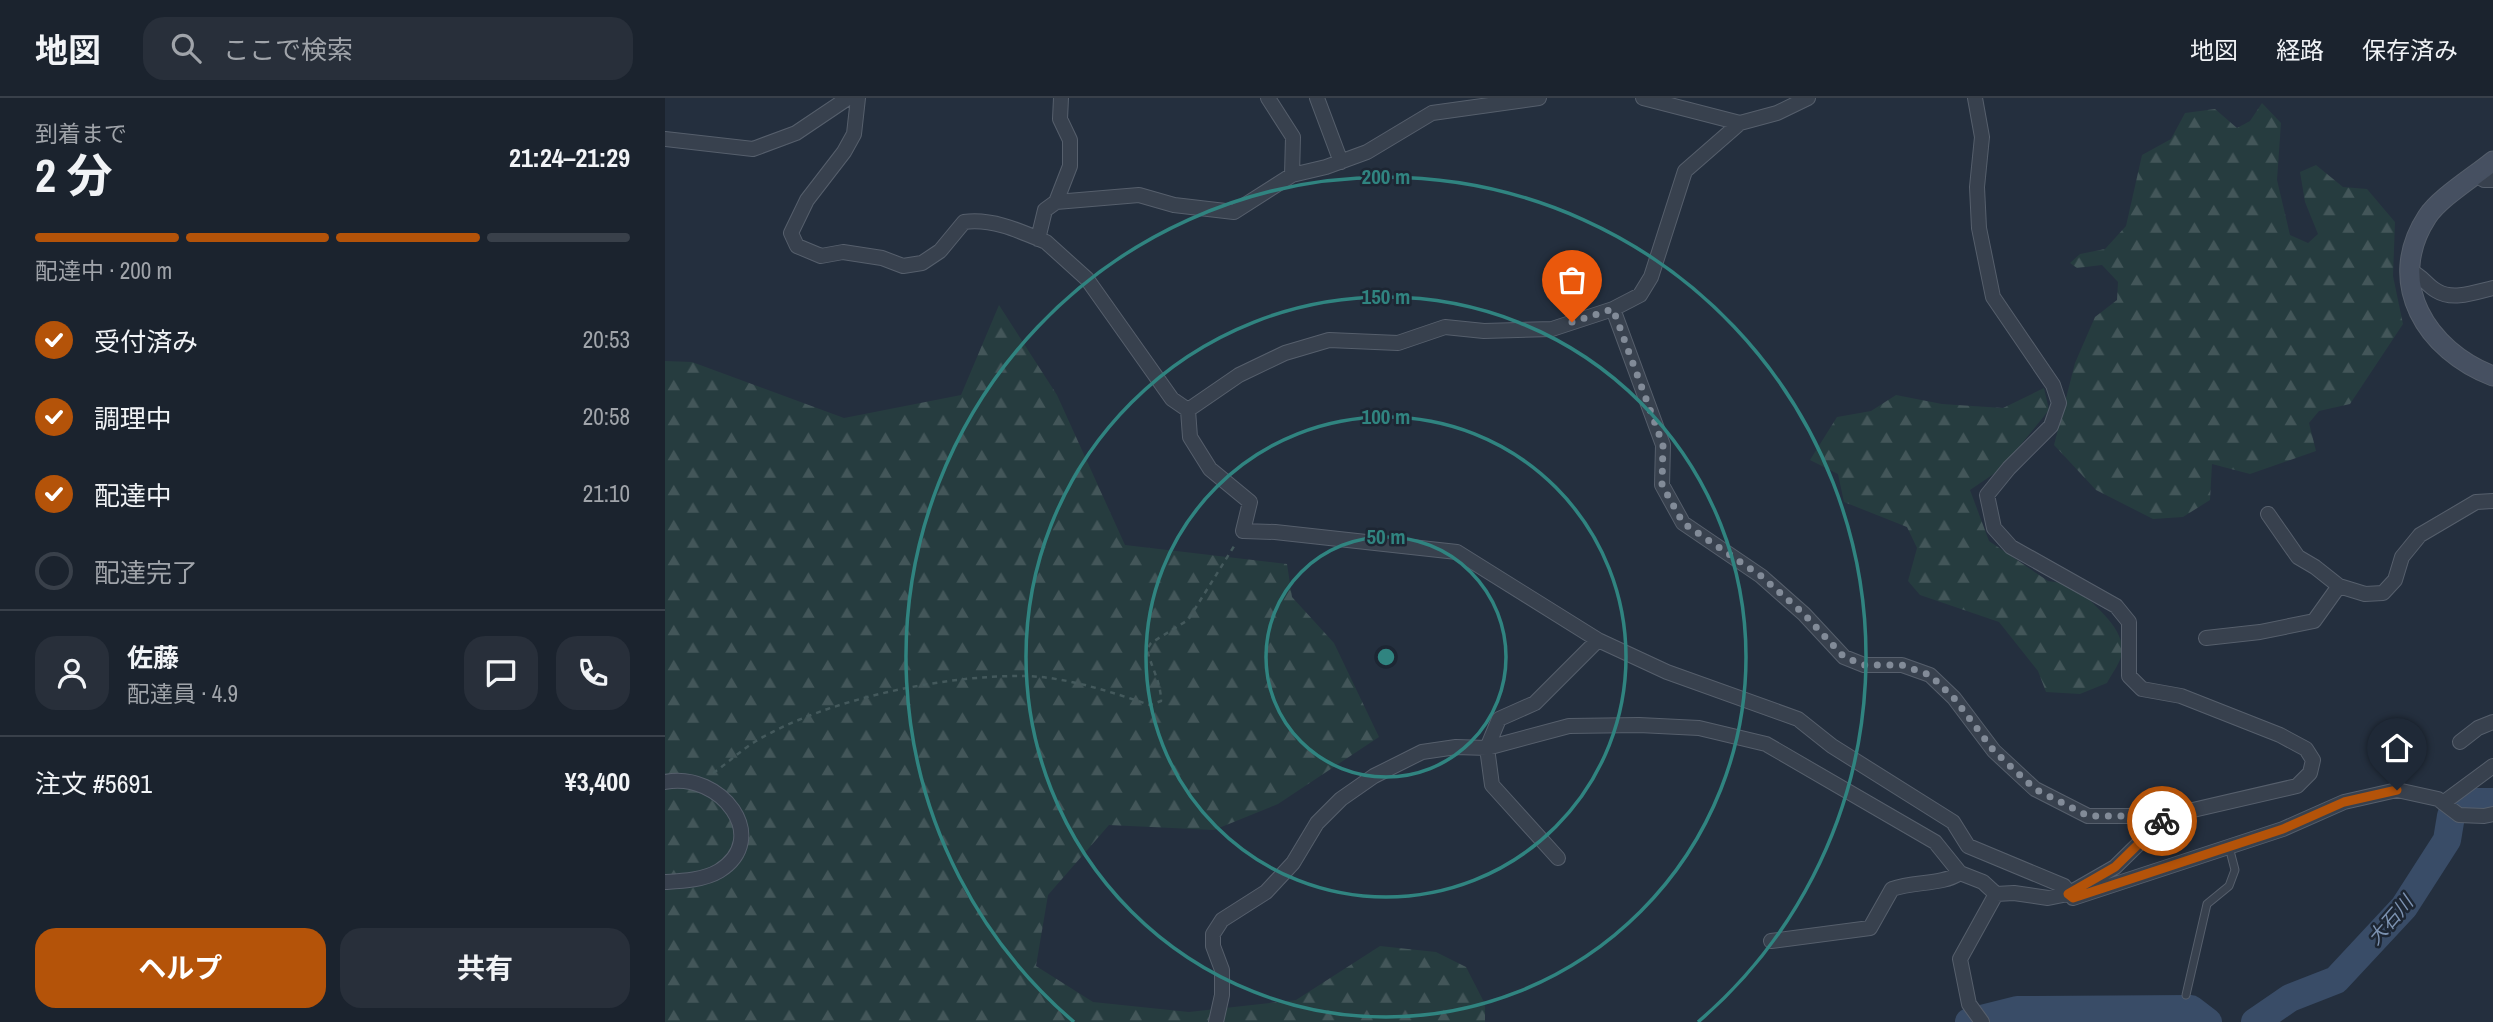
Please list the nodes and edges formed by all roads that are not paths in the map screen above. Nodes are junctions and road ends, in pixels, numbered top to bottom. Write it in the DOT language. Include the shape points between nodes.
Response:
graph roads {
  1 [pos="848,98"];
  2 [pos="858,98"];
  3 [pos="1061,98"];
  4 [pos="1268,98"];
  5 [pos="1317,98"];
  6 [pos="1539,98"];
  7 [pos="1643,98"];
  8 [pos="1808,98"];
  9 [pos="1975,98"];
  10 [pos="1740,123"];
  11 [pos="665,139"];
  12 [pos="2493,161"];
  13 [pos="1341,162"];
  14 [pos="1292,175"];
  15 [pos="2485,177"];
  16 [pos="1056,202"];
  17 [pos="1038,239"];
  18 [pos="2410,271"];
  19 [pos="2493,288"];
  20 [pos="1613,309"];
  21 [pos="2493,376"];
  22 [pos="1188,410"];
  23 [pos="2493,501"];
  24 [pos="2268,514"];
  25 [pos="2339,586"];
  26 [pos="2206,638"];
  27 [pos="1598,640"];
  28 [pos="2493,722"];
  29 [pos="2460,742"];
  30 [pos="1487,748"];
  31 [pos="2493,766"];
  32 [pos="665,782"];
  33 [pos="2443,803"];
  34 [pos="2493,814"];
  35 [pos="2167,816"];
  36 [pos="2229,847"];
  37 [pos="1558,858"];
  38 [pos="1959,873"];
  39 [pos="665,882"];
  40 [pos="1996,894"];
  41 [pos="2068,894"];
  42 [pos="1771,941"];
  43 [pos="2186,995"];
  44 [pos="1216,1022"];
  45 [pos="1982,1022"];
  1 -- 11 [label="street" via="796,133 753,149"];
  2 -- 17 [label="street" via="854,134 807,200 791,233 797,246 821,256 842,252 904,266 922,263 940,251 964,222 978,220"];
  3 -- 16 [label="street" via="1060,119 1070,140 1070,166"];
  4 -- 14 [label="street" via="1293,137"];
  5 -- 13 [label="street"];
  6 -- 13 [label="street" via="1432,113 1367,152"];
  7 -- 10 [label="street"];
  8 -- 10 [label="street"];
  9 -- 35 [label="street" via="1982,137 1979,228 1993,297 2053,385 2059,403 2051,426 1987,495 1994,527 2011,547 2116,606 2129,622 2129,676 2142,689 2181,696 2268,730 2306,750 2312,760 2310,774 2297,786"];
  10 -- 20 [label="street" via="1685,171 1651,277 1640,295"];
  12 -- 15 [label="main road"];
  13 -- 14 [label="street"];
  14 -- 16 [label="street" via="1234,212 1174,205 1139,195"];
  15 -- 18 [label="main road" via="2428,214 2416,238"];
  16 -- 17 [label="street" via="1045,210"];
  17 -- 22 [label="street" via="1087,279 1172,398"];
  18 -- 19 [label="street" via="2438,292 2463,296"];
  18 -- 21 [label="main road" via="2416,305 2426,326 2451,353"];
  20 -- 22 [label="street" via="1552,328 1484,331 1445,327 1398,344 1329,340 1285,352 1239,375"];
  20 -- 35 [label="street" via="1663,445 1662,485 1683,523 1761,576 1844,657 1864,665 1902,665 1930,675 1954,698 1994,751 2035,789 2088,816"];
  22 -- 27 [label="street" via="1191,437 1210,468 1250,502 1243,531 1457,552"];
  23 -- 25 [label="street" via="2476,502 2420,536 2402,557 2395,580 2383,593 2365,594"];
  24 -- 25 [label="street" via="2298,557"];
  25 -- 26 [label="street" via="2314,621"];
  27 -- 30 [label="street" via="1535,703 1499,719"];
  27 -- 41 [label="street" via="1667,672 1798,719 1832,746 1953,822 1968,846 2064,886"];
  28 -- 29 [label="street"];
  30 -- 37 [label="street" via="1492,785"];
  30 -- 38 [label="street" via="1569,726 1593,725 1699,728 1766,744 1935,842"];
  30 -- 44 [label="street" via="1422,752 1374,776 1317,823 1293,863 1266,892 1222,920 1213,934 1222,970"];
  31 -- 33 [label="street"];
  32 -- 39 [label="street" via="700,783 732,808 741,828 738,850 717,872"];
  33 -- 34 [label="street" via="2459,815"];
  33 -- 36 [label="street" via="2397,790 2344,802"];
  35 -- 41 [label="street" via="2115,867"];
  36 -- 41 [label="street" via="2073,898"];
  36 -- 43 [label="lane" via="2235,870 2229,886 2207,904"];
  38 -- 40 [label="street" via="1983,882"];
  38 -- 42 [label="street" via="1949,880 1892,889 1870,928"];
  40 -- 41 [label="street" via="2048,898"];
  40 -- 45 [label="street" via="1960,960 1969,1004"];
}
